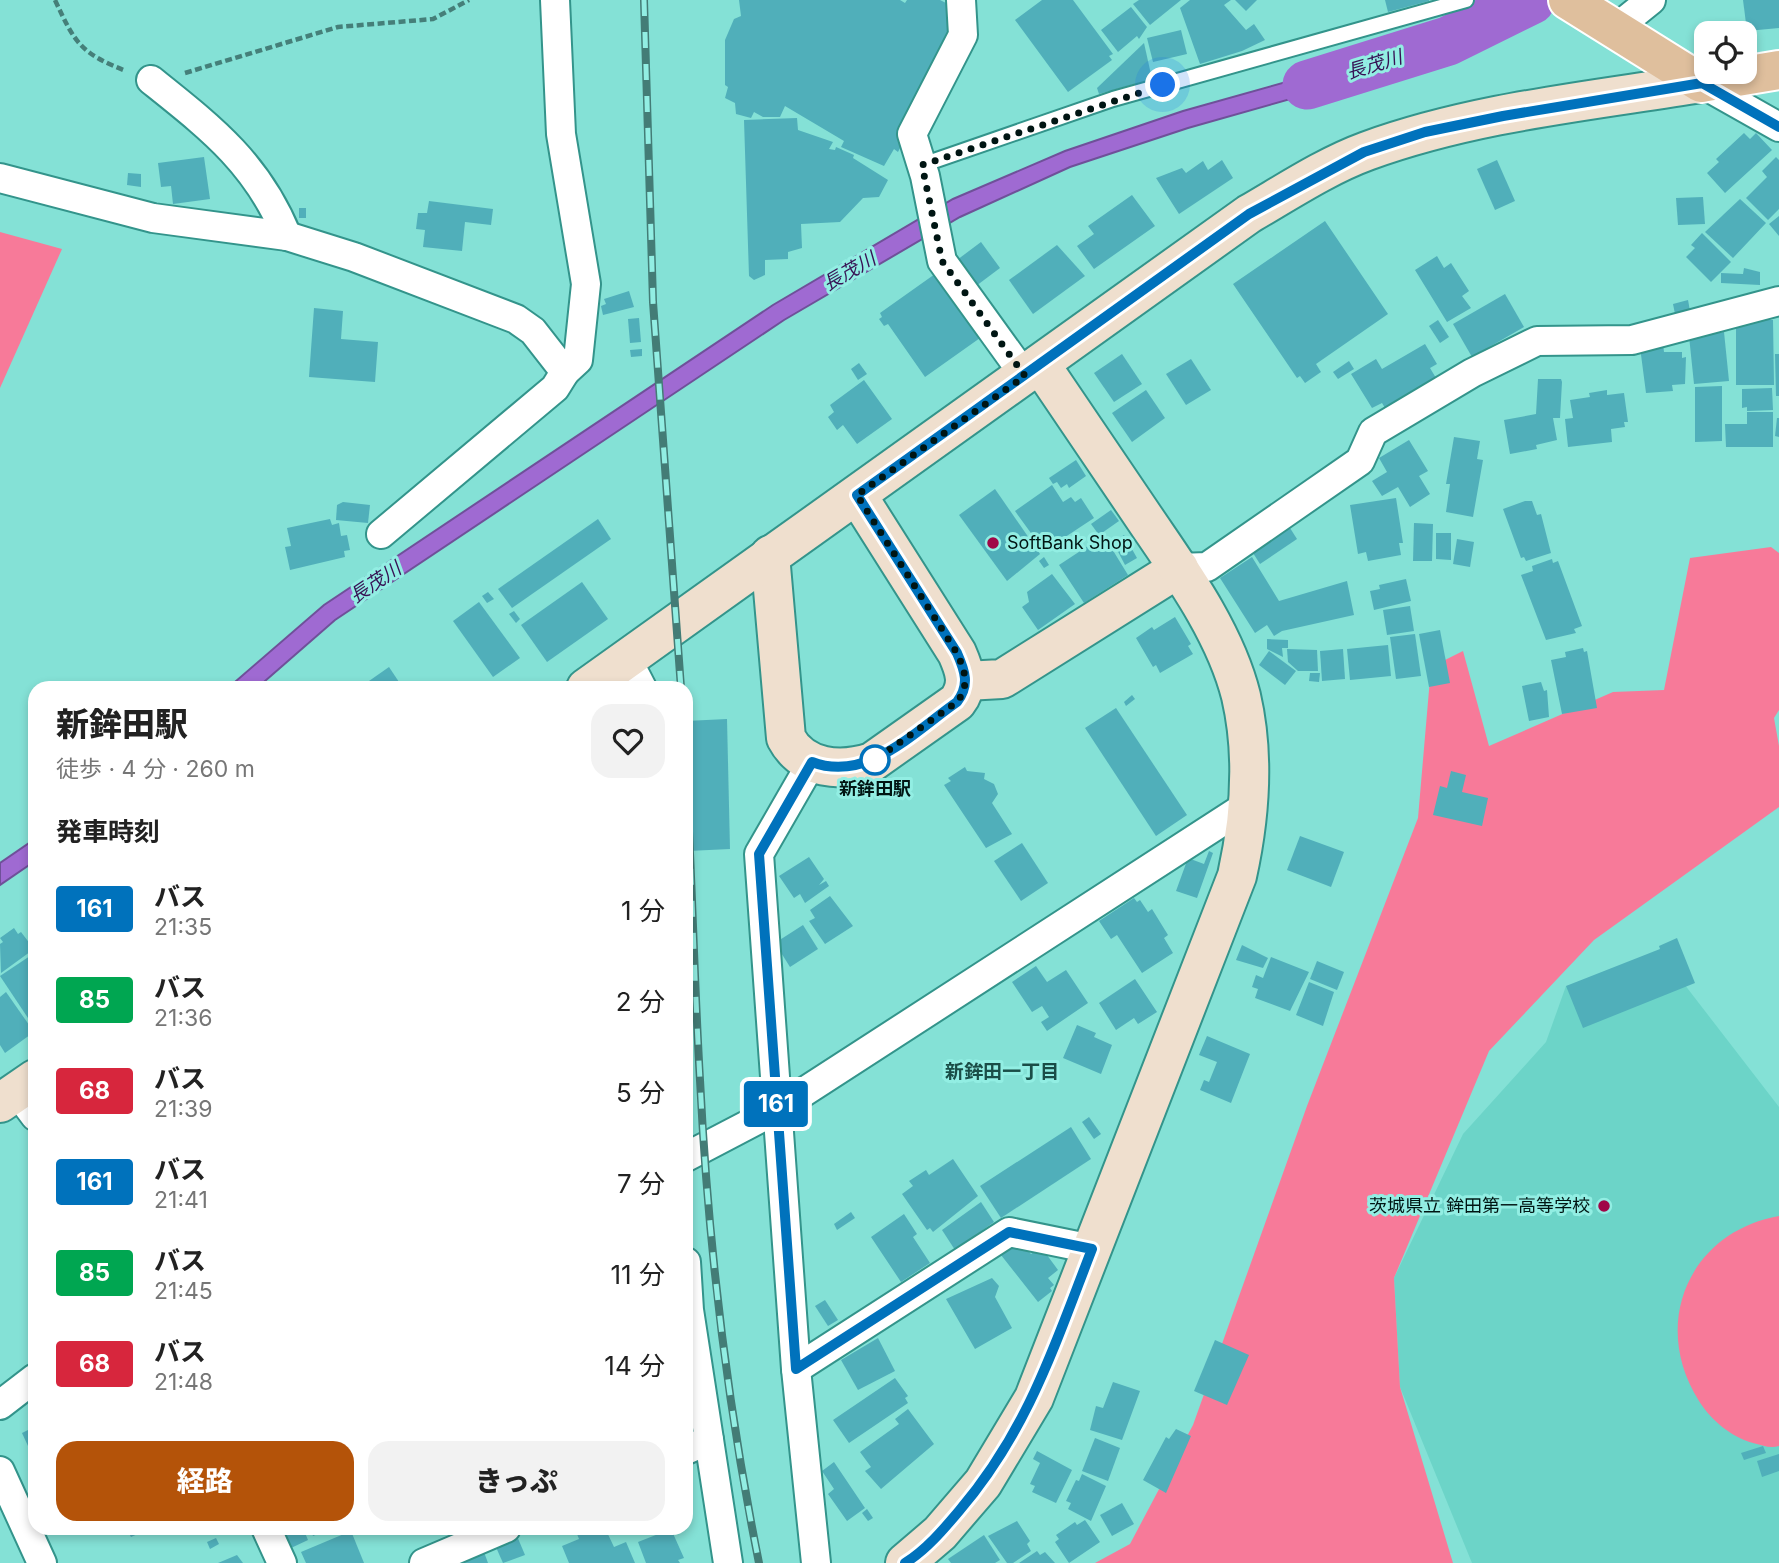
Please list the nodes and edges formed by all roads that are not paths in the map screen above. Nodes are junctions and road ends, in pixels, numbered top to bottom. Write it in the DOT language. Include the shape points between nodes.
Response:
graph roads {
  1 [pos="555,0"];
  2 [pos="961,0"];
  3 [pos="1465,0"];
  4 [pos="1651,0"];
  5 [pos="1593,16"];
  6 [pos="1779,70"];
  7 [pos="1757,74"];
  8 [pos="1694,78"];
  9 [pos="150,80"];
  10 [pos="1696,84"];
  11 [pos="1704,84"];
  12 [pos="1779,127"];
  13 [pos="924,171"];
  14 [pos="0,178"];
  15 [pos="287,236"];
  16 [pos="1779,301"];
  17 [pos="1032,370"];
  18 [pos="565,372"];
  19 [pos="857,495"];
  20 [pos="381,534"];
  21 [pos="770,555"];
  22 [pos="1179,568"];
  23 [pos="635,673"];
  24 [pos="609,681"];
  25 [pos="966,681"];
  26 [pos="812,762"];
  27 [pos="1249,804"];
  28 [pos="776,1110"];
  29 [pos="693,1153"];
  30 [pos="1092,1249"];
  31 [pos="796,1369"];
  32 [pos="693,1378"];
  33 [pos="28,1383"];
  34 [pos="0,1405"];
  35 [pos="697,1445"];
  36 [pos="0,1471"];
  37 [pos="28,1532"];
  38 [pos="29,1535"];
  39 [pos="269,1535"];
  40 [pos="490,1535"];
  41 [pos="42,1563"];
  42 [pos="282,1563"];
  43 [pos="424,1563"];
  44 [pos="728,1563"];
  45 [pos="816,1563"];
  46 [pos="905,1563"];
  1 -- 18 [label="street" via="561,134 586,284 578,360"];
  2 -- 13 [label="street" via="963,35 912,134"];
  3 -- 13 [label="lane" via="1113,99"];
  4 -- 5 [label="street"];
  5 -- 8 [label="main road"];
  6 -- 7 [label="main road"];
  9 -- 15 [label="street" via="233,150 272,201"];
  10 -- 17 [label="street" via="1490,118 1364,152 1249,214"];
  11 -- 12 [label="street"];
  13 -- 17 [label="street" via="942,261"];
  14 -- 15 [label="street" via="153,218"];
  15 -- 18 [label="street" via="516,319 533,331"];
  16 -- 22 [label="street" via="1632,340 1536,341 1373,432 1360,461 1207,567"];
  17 -- 19 [label="street"];
  17 -- 22 [label="street"];
  18 -- 20 [label="street" via="555,388"];
  19 -- 21 [label="street"];
  19 -- 25 [label="street" via="957,653"];
  21 -- 23 [label="street"];
  21 -- 26 [label="street" via="786,738 801,758"];
  22 -- 25 [label="street" via="1003,679"];
  22 -- 27 [label="street" via="1212,627 1240,693 1248,733"];
  23 -- 24 [label="street"];
  25 -- 26 [label="street" via="957,702 872,762 840,768"];
  26 -- 28 [label="street" via="759,854"];
  27 -- 28 [label="street"];
  27 -- 30 [label="street" via="1237,876"];
  28 -- 29 [label="street"];
  28 -- 31 [label="street"];
  30 -- 31 [label="street" via="1009,1232"];
  30 -- 46 [label="street" via="1034,1398 1007,1447 984,1483 940,1533"];
  31 -- 45 [label="street"];
  32 -- 35 [label="street"];
  33 -- 34 [label="street"];
  35 -- 44 [label="street"];
  36 -- 37 [label="street"];
  38 -- 41 [label="street"];
  39 -- 42 [label="street"];
  40 -- 43 [label="street"];
}
